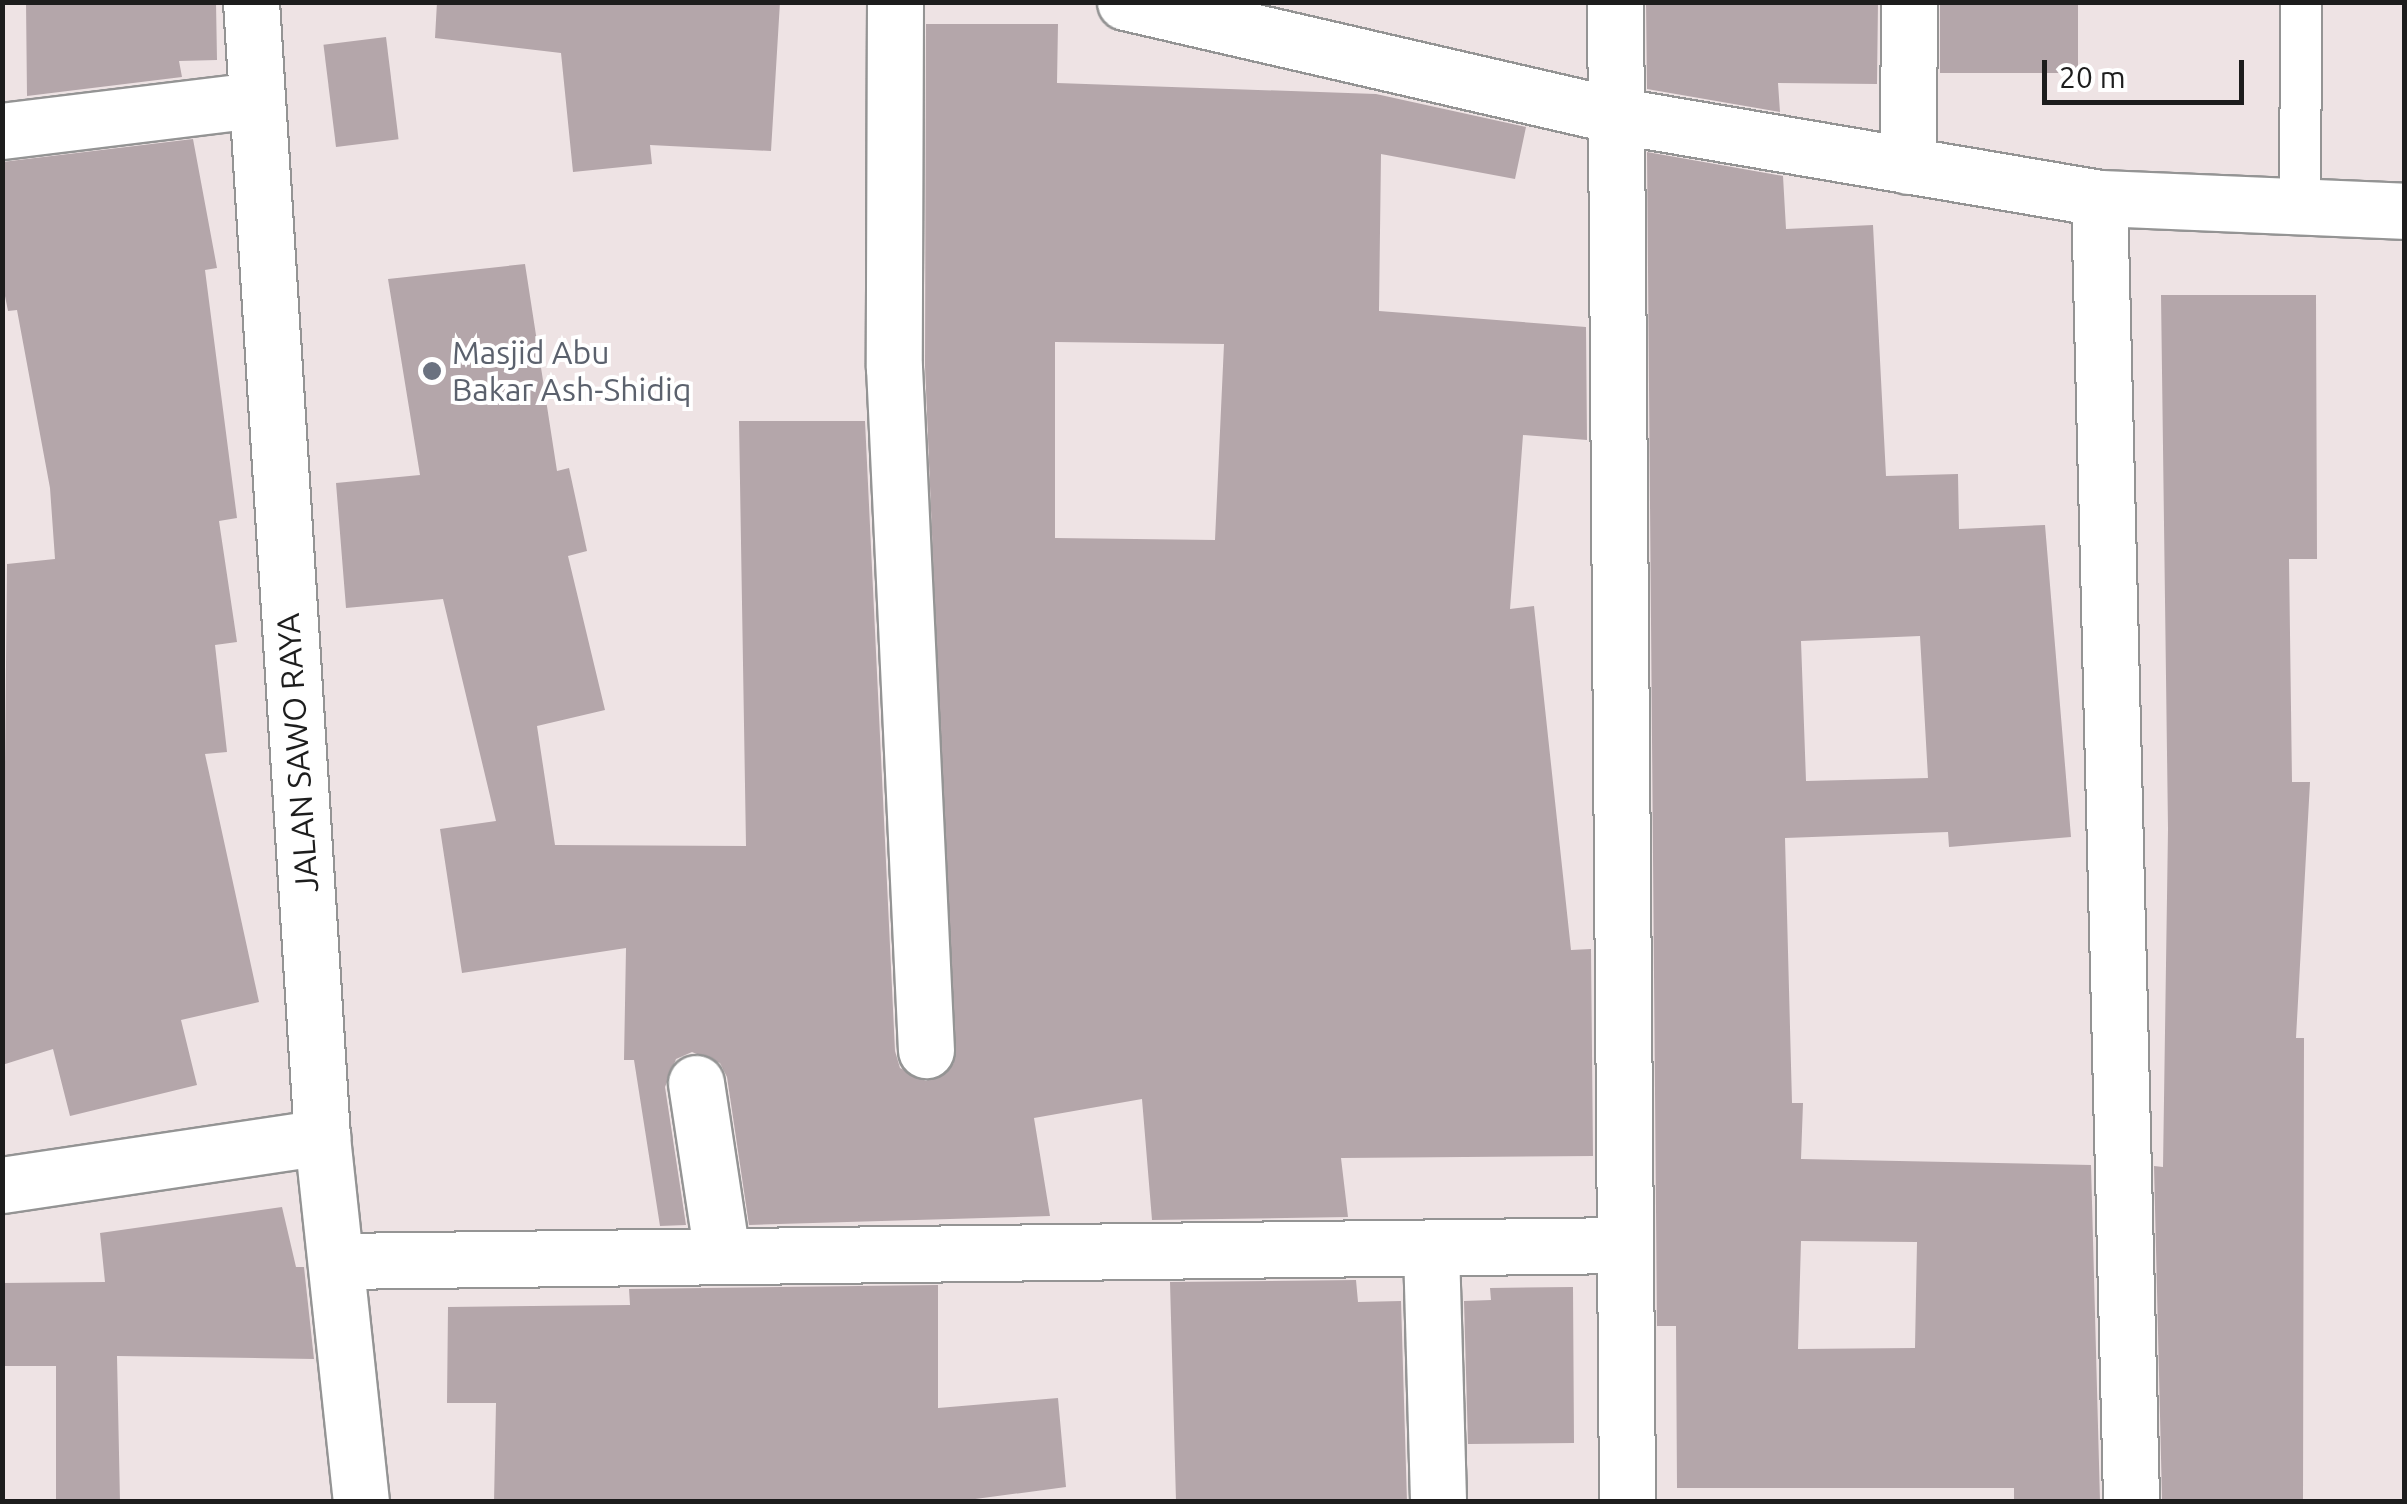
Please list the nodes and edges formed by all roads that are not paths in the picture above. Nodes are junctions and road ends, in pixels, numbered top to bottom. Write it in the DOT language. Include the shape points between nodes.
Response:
graph roads {
  1 [pos="251,2"];
  2 [pos="896,2"];
  3 [pos="1125,2"];
  4 [pos="1615,2"];
  5 [pos="1909,2"];
  6 [pos="2301,2"];
  7 [pos="254,100"];
  8 [pos="1614,114"];
  9 [pos="2,131"];
  10 [pos="1908,166"];
  11 [pos="2098,198"];
  12 [pos="2300,208"];
  13 [pos="2404,212"];
  14 [pos="926,1050"];
  15 [pos="696,1083"];
  16 [pos="322,1137"];
  17 [pos="2,1185"];
  18 [pos="1619,1245"];
  19 [pos="1431,1249"];
  20 [pos="722,1255"];
  21 [pos="336,1261"];
  22 [pos="361,1502"];
  23 [pos="1438,1502"];
  24 [pos="1627,1502"];
  25 [pos="2130,1502"];
  1 -- 7 [label="street, JALAN SAWO RAYA"];
  2 -- 14 [label="street" via="894,367"];
  3 -- 8 [label="street"];
  4 -- 8 [label="street"];
  5 -- 10 [label="street"];
  6 -- 12 [label="lane"];
  7 -- 9 [label="street"];
  7 -- 16 [label="street, JALAN SAWO RAYA"];
  8 -- 10 [label="street"];
  8 -- 18 [label="street"];
  10 -- 11 [label="street"];
  11 -- 12 [label="street"];
  11 -- 25 [label="street"];
  12 -- 13 [label="street"];
  15 -- 20 [label="street"];
  16 -- 17 [label="street"];
  16 -- 21 [label="street, JALAN SAWO RAYA"];
  18 -- 19 [label="street"];
  18 -- 24 [label="street"];
  19 -- 20 [label="street"];
  19 -- 23 [label="street"];
  20 -- 21 [label="street"];
  21 -- 22 [label="street, JALAN SAWO RAYA"];
}
